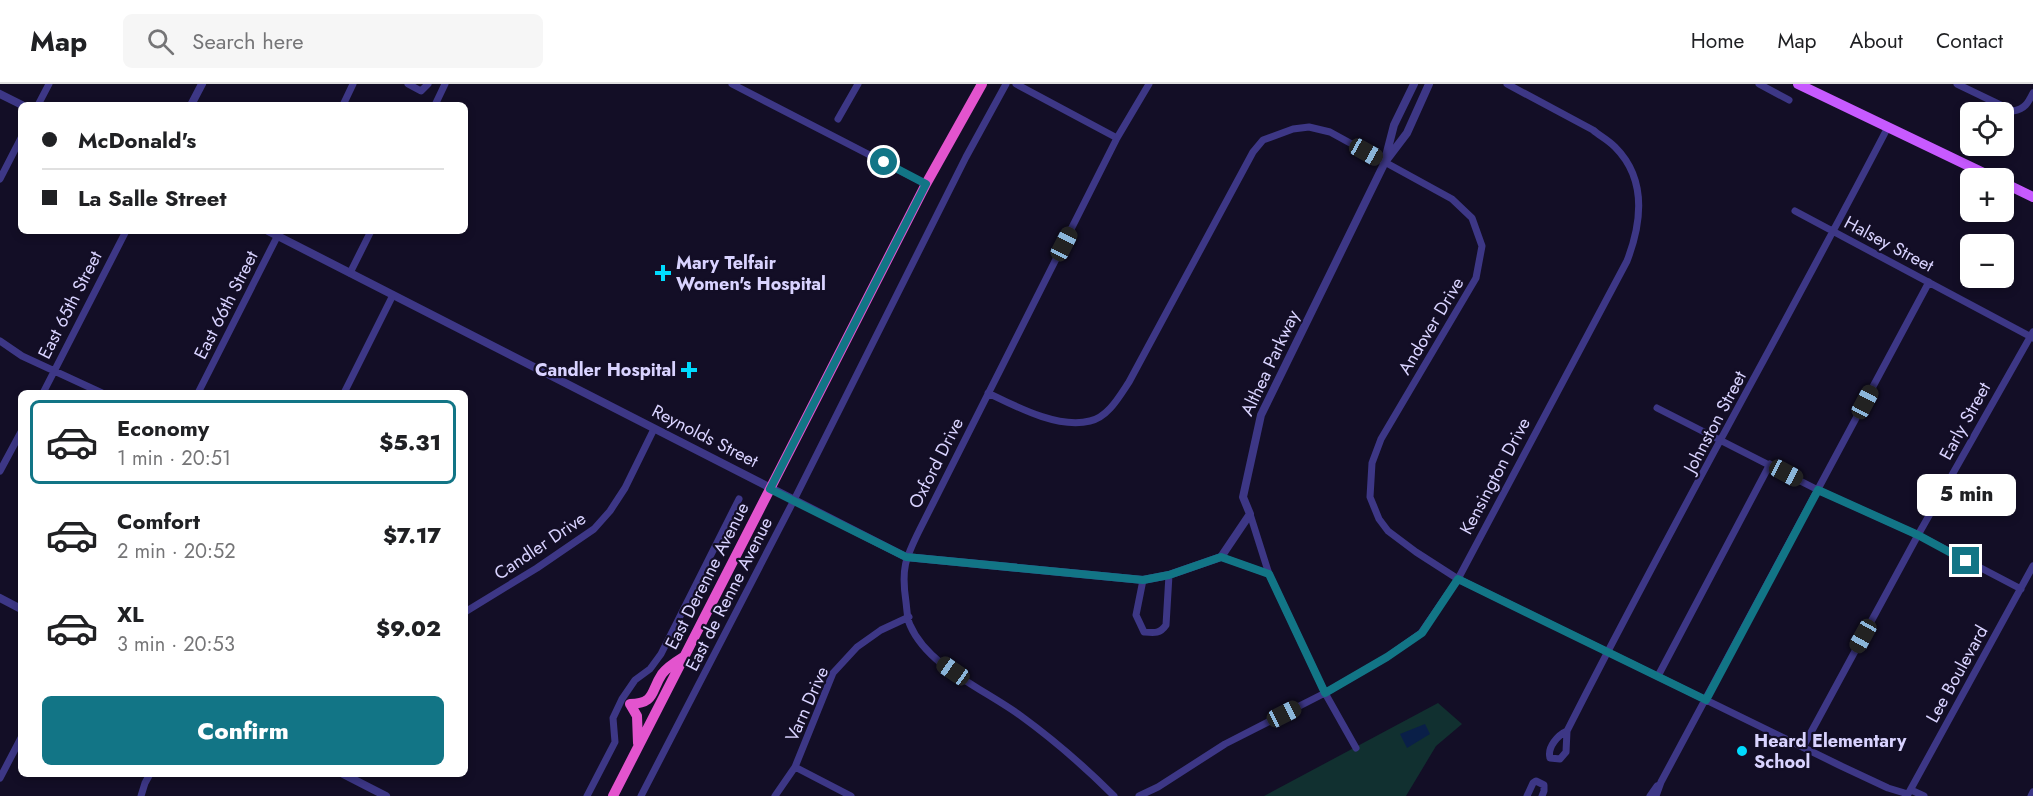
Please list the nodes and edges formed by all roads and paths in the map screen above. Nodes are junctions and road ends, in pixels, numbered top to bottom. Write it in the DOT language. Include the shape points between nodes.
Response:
graph roads {
  1 [pos="49,84"];
  2 [pos="202,84"];
  3 [pos="353,84"];
  4 [pos="408,84"];
  5 [pos="428,84"];
  6 [pos="445,84"];
  7 [pos="732,84"];
  8 [pos="858,84"];
  9 [pos="982,84"];
  10 [pos="1006,84"];
  11 [pos="1016,84"];
  12 [pos="1149,84"];
  13 [pos="1414,84"];
  14 [pos="1429,84"];
  15 [pos="1507,84"];
  16 [pos="1759,84"];
  17 [pos="1956,84"];
  18 [pos="1801,85"];
  19 [pos="2033,93"];
  20 [pos="0,94"];
  21 [pos="1789,100"];
  22 [pos="40,102"];
  23 [pos="193,102"];
  24 [pos="344,102"];
  25 [pos="436,102"];
  26 [pos="18,103"];
  27 [pos="838,119"];
  28 [pos="1888,127"];
  29 [pos="1117,138"];
  30 [pos="18,144"];
  31 [pos="1385,162"];
  32 [pos="1973,168"];
  33 [pos="0,179"];
  34 [pos="926,184"];
  35 [pos="2014,188"];
  36 [pos="2033,197"];
  37 [pos="1795,211"];
  38 [pos="1834,232"];
  39 [pos="124,234"];
  40 [pos="278,234"];
  41 [pos="281,234"];
  42 [pos="370,234"];
  43 [pos="350,273"];
  44 [pos="1929,282"];
  45 [pos="393,295"];
  46 [pos="2032,336"];
  47 [pos="0,341"];
  48 [pos="55,372"];
  49 [pos="45,390"];
  50 [pos="95,390"];
  51 [pos="200,390"];
  52 [pos="346,390"];
  53 [pos="988,393"];
  54 [pos="1657,408"];
  55 [pos="654,429"];
  56 [pos="18,438"];
  57 [pos="1722,440"];
  58 [pos="1770,464"];
  59 [pos="0,471"];
  60 [pos="770,489"];
  61 [pos="1818,490"];
  62 [pos="738,499"];
  63 [pos="794,500"];
  64 [pos="1250,514"];
  65 [pos="1918,535"];
  66 [pos="906,557"];
  67 [pos="1221,557"];
  68 [pos="2033,566"];
  69 [pos="1269,574"];
  70 [pos="1169,575"];
  71 [pos="1458,579"];
  72 [pos="1143,580"];
  73 [pos="2021,589"];
  74 [pos="0,598"];
  75 [pos="18,607"];
  76 [pos="468,610"];
  77 [pos="909,617"];
  78 [pos="1607,651"];
  79 [pos="685,656"];
  80 [pos="1658,676"];
  81 [pos="1325,693"];
  82 [pos="1706,700"];
  83 [pos="1567,731"];
  84 [pos="18,744"];
  85 [pos="1803,747"];
  86 [pos="638,748"];
  87 [pos="1356,748"];
  88 [pos="795,767"];
  89 [pos="149,777"];
  90 [pos="349,777"];
  91 [pos="0,778"];
  92 [pos="1661,782"];
  93 [pos="2033,792"];
  94 [pos="1908,793"];
  95 [pos="141,796"];
  96 [pos="386,796"];
  97 [pos="587,796"];
  98 [pos="613,796"];
  99 [pos="641,796"];
  100 [pos="775,796"];
  101 [pos="851,796"];
  102 [pos="1114,796"];
  103 [pos="1139,796"];
  104 [pos="1527,796"];
  105 [pos="1542,796"];
  106 [pos="1650,796"];
  107 [pos="1656,796"];
  108 [pos="1924,796"];
  109 [pos="2031,796"];
  1 -- 22 [label="street"];
  2 -- 23 [label="street"];
  3 -- 24 [label="street"];
  4 -- 5 [label="street" via="421,91"];
  6 -- 25 [label="street"];
  7 -- 34 [label="street"];
  8 -- 27 [label="street"];
  9 -- 34 [label="highway, East Derenne Avenue"];
  10 -- 63 [label="street, East de Renne Avenue"];
  11 -- 29 [label="street"];
  12 -- 29 [label="street, Oxford Drive"];
  13 -- 31 [label="street, Althea Parkway" via="1394,125"];
  14 -- 31 [label="street, Althea Parkway" via="1407,133"];
  15 -- 71 [label="street, Kensington Drive" via="1606,138 1634,171 1639,200 1627,261"];
  16 -- 21 [label="street"];
  17 -- 19 [label="street" via="2013,111 2027,105"];
  18 -- 28 [label="main road"];
  20 -- 26 [label="street"];
  28 -- 32 [label="main road"];
  28 -- 38 [label="street, Johnston Street"];
  29 -- 53 [label="street, Oxford Drive"];
  30 -- 33 [label="street"];
  31 -- 53 [label="street, Andover Drive" via="1330,132 1309,127 1263,140 1112,407 1092,421 1071,422 1044,418"];
  31 -- 64 [label="street, Althea Parkway" via="1261,415 1243,497"];
  31 -- 71 [label="street, Andover Drive" via="1452,199 1472,218 1482,246 1476,278 1381,439 1370,482 1373,506 1389,531"];
  34 -- 60 [label="highway, East Derenne Avenue"];
  35 -- 36 [label="main road"];
  37 -- 38 [label="street, Halsey Street"];
  38 -- 44 [label="street, Halsey Street"];
  38 -- 57 [label="street, Johnston Street"];
  39 -- 48 [label="street, East 65th Street"];
  40 -- 51 [label="street, East 66th Street"];
  41 -- 43 [label="street, Reynolds Street"];
  42 -- 43 [label="street"];
  43 -- 45 [label="street, Reynolds Street"];
  44 -- 46 [label="street, Halsey Street"];
  44 -- 61 [label="street"];
  45 -- 52 [label="street"];
  45 -- 55 [label="street, Reynolds Street"];
  46 -- 65 [label="street, Early Street"];
  47 -- 48 [label="street"];
  48 -- 49 [label="street, East 65th Street"];
  48 -- 50 [label="street"];
  53 -- 66 [label="street, Oxford Drive"];
  54 -- 57 [label="street"];
  55 -- 60 [label="street, Reynolds Street"];
  55 -- 76 [label="street, Candler Drive" via="625,488 594,529"];
  56 -- 59 [label="street"];
  57 -- 58 [label="street"];
  57 -- 78 [label="street, Johnston Street"];
  58 -- 61 [label="street"];
  58 -- 80 [label="street"];
  60 -- 63 [label="street, Reynolds Street"];
  60 -- 79 [label="highway, East Derenne Avenue"];
  61 -- 65 [label="street"];
  61 -- 82 [label="street"];
  62 -- 97 [label="street" via="661,654 622,699 613,718 615,742"];
  63 -- 66 [label="street, Reynolds Street"];
  63 -- 99 [label="street, East de Renne Avenue"];
  64 -- 67 [label="street"];
  64 -- 69 [label="street, Althea Parkway"];
  65 -- 73 [label="street"];
  65 -- 85 [label="street, Early Street"];
  66 -- 72 [label="street, Reynolds Street"];
  66 -- 77 [label="street, Oxford Drive" via="903,583"];
  67 -- 69 [label="street"];
  67 -- 70 [label="street, Reynolds Street"];
  68 -- 73 [label="street, Lee Boulevard"];
  69 -- 81 [label="street, Althea Parkway"];
  70 -- 72 [label="street, Reynolds Street"];
  70 -- 72 [label="street" via="1166,625 1154,633 1144,632 1136,615"];
  71 -- 78 [label="street, Andover Drive"];
  71 -- 81 [label="street, Kensington Drive" via="1422,633"];
  73 -- 94 [label="street, Lee Boulevard"];
  74 -- 75 [label="street"];
  77 -- 88 [label="street, Varn Drive" via="857,647 833,673"];
  77 -- 102 [label="street, Oxford Drive" via="920,641 938,661 1034,726"];
  78 -- 80 [label="street, Andover Drive"];
  78 -- 83 [label="street, Johnston Street"];
  79 -- 86 [label="highway, East Derenne Avenue"];
  79 -- 86 [label="highway" via="663,672 649,699 630,704 637,716"];
  80 -- 82 [label="street, Andover Drive"];
  81 -- 87 [label="street, Althea Parkway"];
  81 -- 103 [label="street, Kensington Drive" via="1225,744"];
  82 -- 85 [label="street, Andover Drive"];
  82 -- 92 [label="street"];
  84 -- 91 [label="street"];
  85 -- 94 [label="street, Andover Drive" via="1870,780"];
  86 -- 98 [label="highway, East Derenne Avenue"];
  88 -- 100 [label="street, Varn Drive"];
  88 -- 101 [label="street"];
  89 -- 95 [label="street"];
  90 -- 96 [label="street"];
  92 -- 106 [label="street"];
  92 -- 107 [label="street"];
  93 -- 109 [label="street"];
  94 -- 108 [label="street, Andover Drive"];
  104 -- 105 [label="street" via="1536,781 1544,785"];
}
